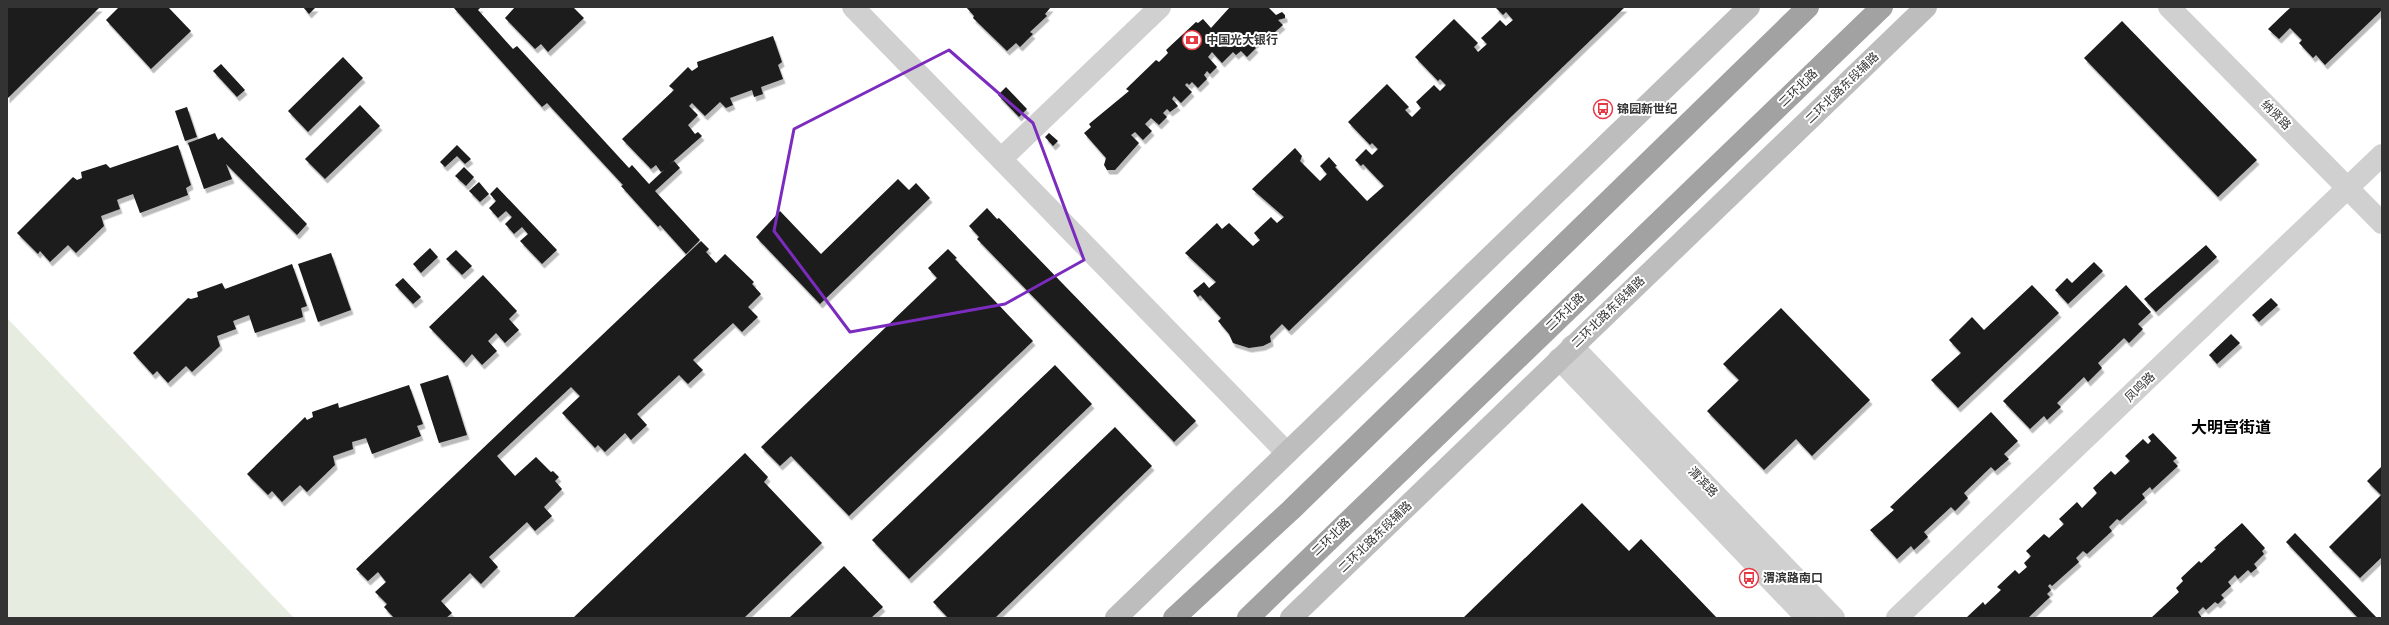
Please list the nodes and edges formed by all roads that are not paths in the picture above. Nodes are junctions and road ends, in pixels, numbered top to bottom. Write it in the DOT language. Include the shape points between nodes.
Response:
graph roads {
  1 [pos="853,7"];
  2 [pos="1160,7"];
  3 [pos="1750,7"];
  4 [pos="1808,7"];
  5 [pos="1882,7"];
  6 [pos="1926,7"];
  7 [pos="2169,7"];
  8 [pos="2382,155"];
  9 [pos="1001,159"];
  10 [pos="2348,188"];
  11 [pos="2382,223"];
  12 [pos="1566,352"];
  13 [pos="1287,453"];
  14 [pos="1116,618"];
  15 [pos="1174,618"];
  16 [pos="1248,618"];
  17 [pos="1291,618"];
  18 [pos="1807,618"];
  19 [pos="1834,618"];
  20 [pos="1897,618"];
  1 -- 9 [label="street"];
  2 -- 9 [label="street"];
  3 -- 13 [label="main road"];
  4 -- 15 [label="highway" via="1291,510"];
  5 -- 16 [label="highway, 二环北路"];
  6 -- 12 [label="main road, 二环北路东段辅路"];
  7 -- 10 [label="street, 纳贤路"];
  8 -- 10 [label="street, 凤鸣路"];
  9 -- 13 [label="street"];
  10 -- 11 [label="street, 纳贤路"];
  10 -- 20 [label="street, 凤鸣路"];
  12 -- 17 [label="main road, 二环北路东段辅路"];
  12 -- 18 [label="street, 渭滨路"];
  12 -- 19 [label="street, 渭滨路"];
  13 -- 14 [label="main road"];
}
